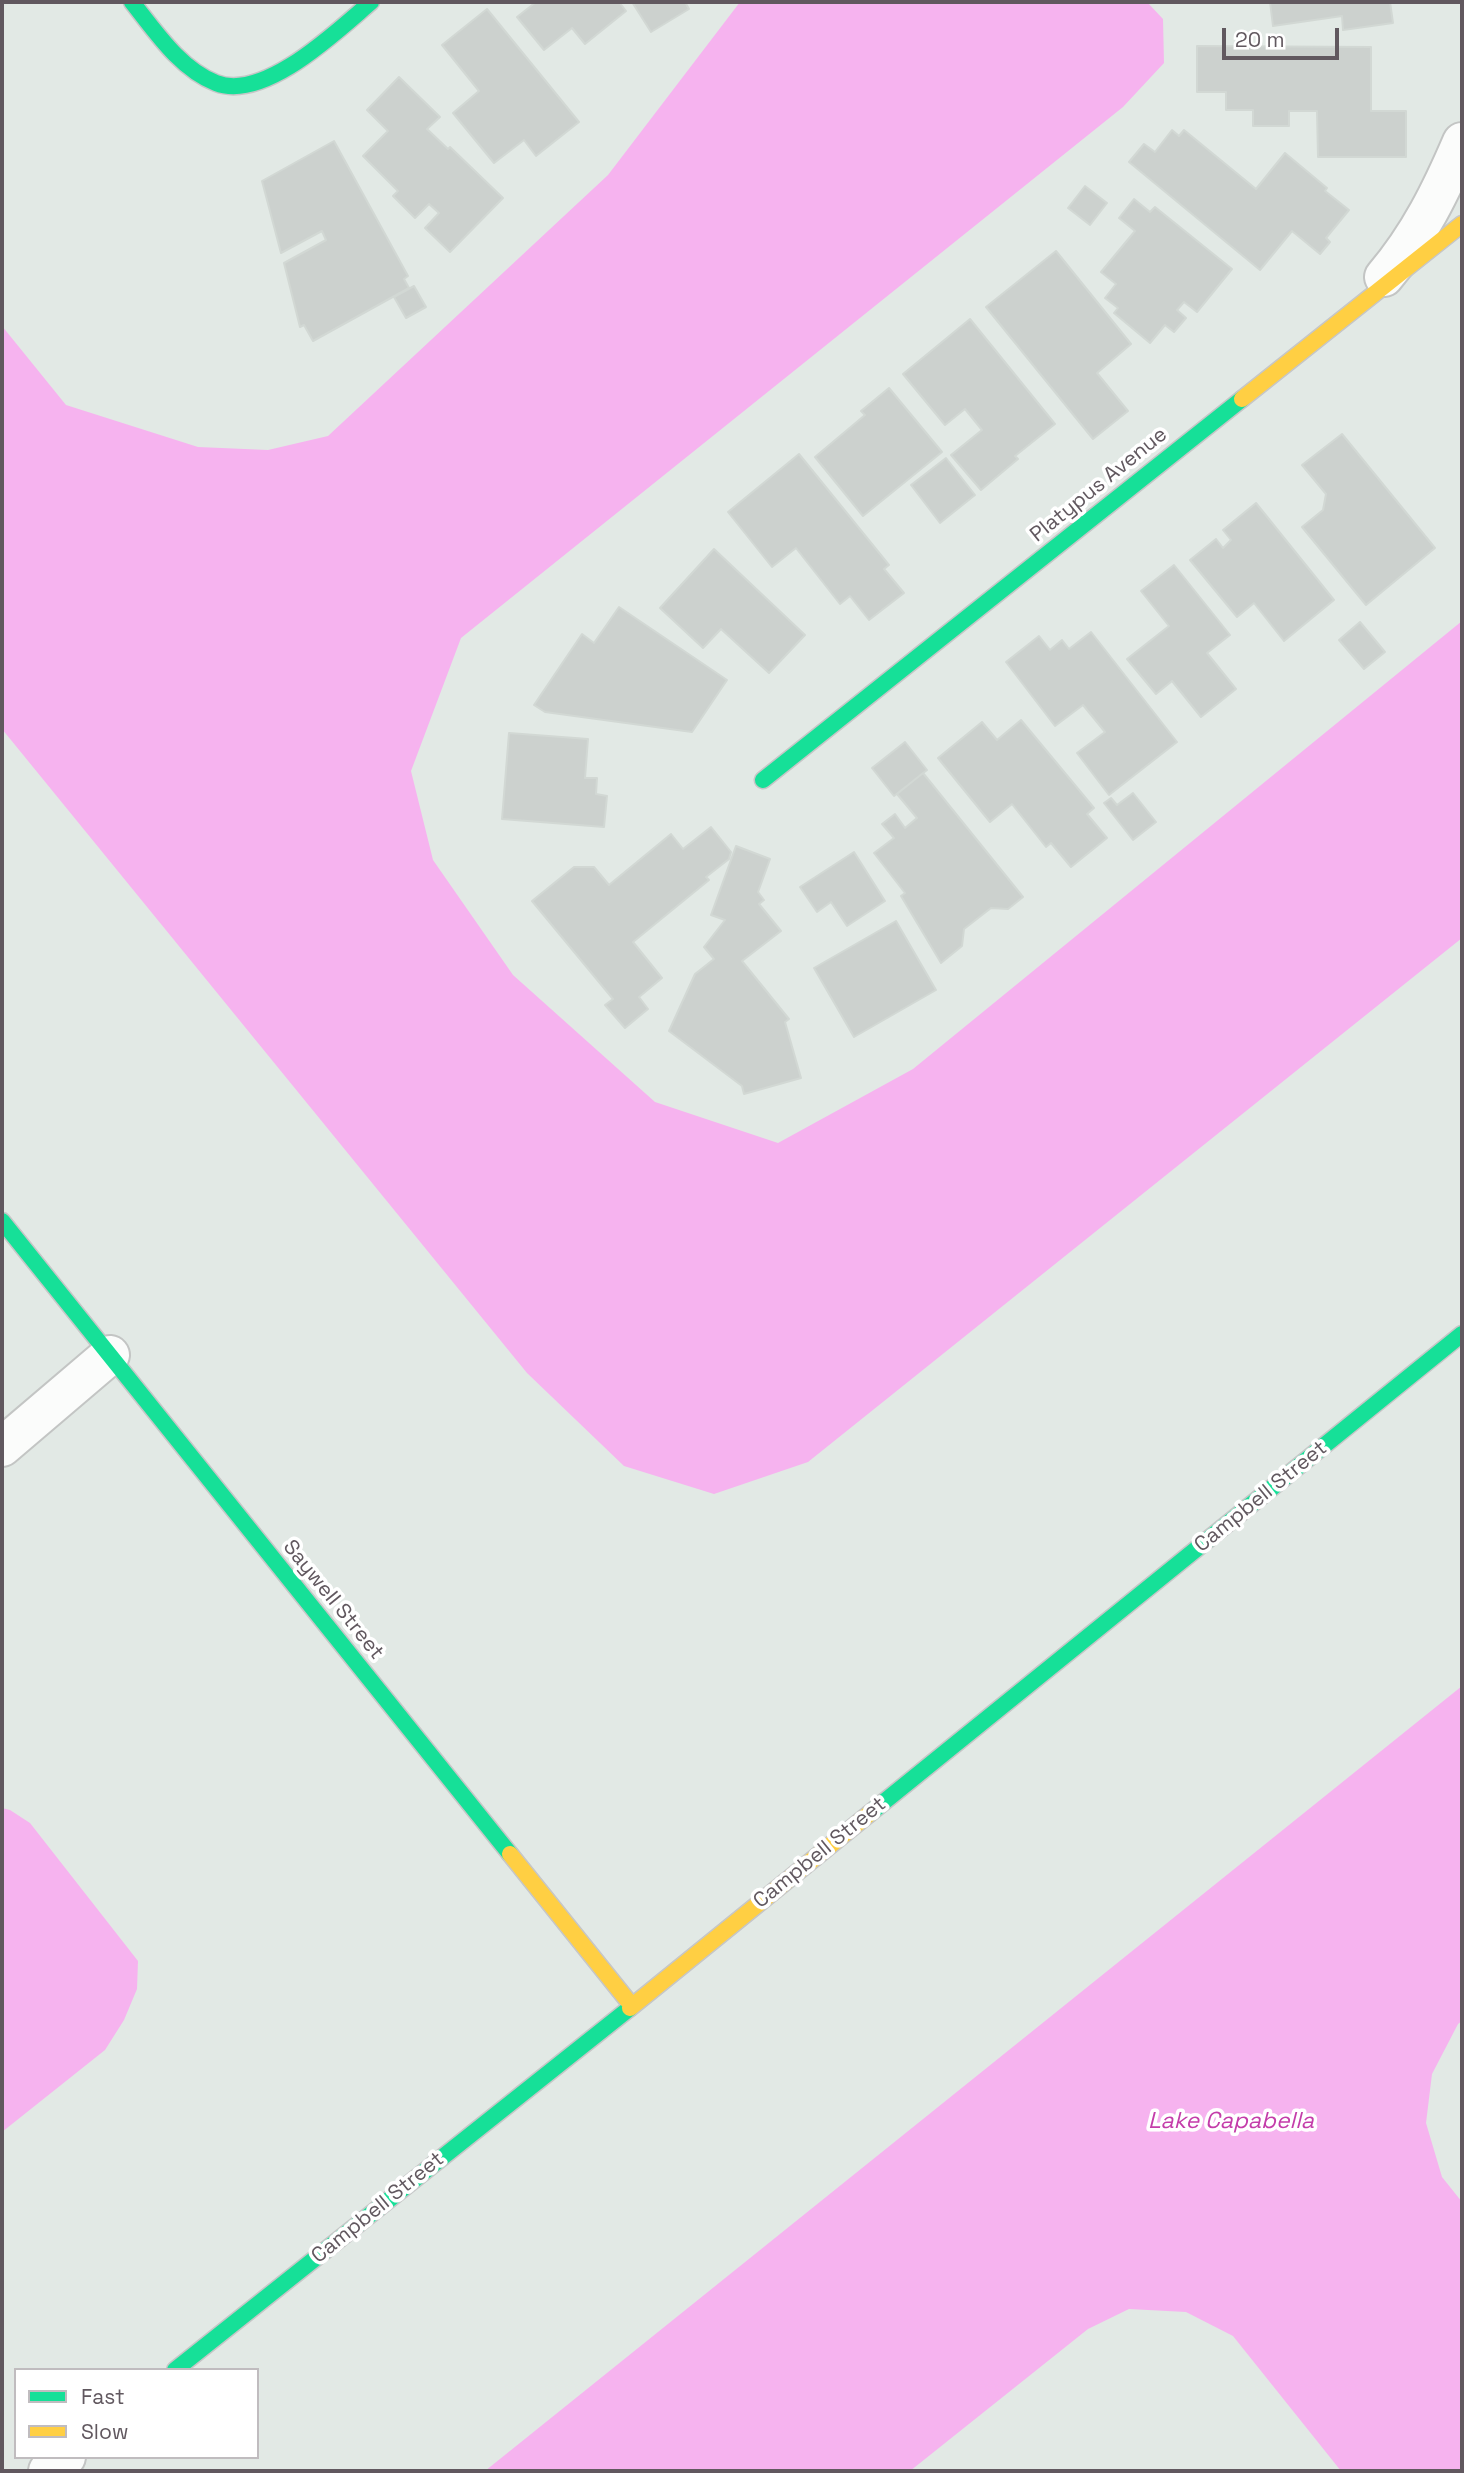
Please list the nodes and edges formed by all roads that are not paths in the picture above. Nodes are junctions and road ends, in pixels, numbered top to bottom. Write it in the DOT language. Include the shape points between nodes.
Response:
graph roads {
  1 [pos="132,2"];
  2 [pos="371,2"];
  3 [pos="1462,142"];
  4 [pos="1462,224"];
  5 [pos="1367,298"];
  6 [pos="763,780"];
  7 [pos="2,1221"];
  8 [pos="1462,1334"];
  9 [pos="110,1355"];
  10 [pos="2,1447"];
  11 [pos="632,2006"];
  12 [pos="179,2368"];
  13 [pos="63,2459"];
  14 [pos="48,2471"];
  1 -- 2 [label="street" via="193,68 217,83 233,86 289,67"];
  3 -- 5 [label="street" via="1418,233"];
  4 -- 5 [label="street, Platypus Avenue"];
  5 -- 6 [label="street, Platypus Avenue"];
  7 -- 9 [label="street, Saywell Street"];
  8 -- 11 [label="street, Campbell Street"];
  9 -- 10 [label="street"];
  9 -- 11 [label="street, Saywell Street"];
  11 -- 12 [label="street, Campbell Street"];
  13 -- 14 [label="street"];
}
